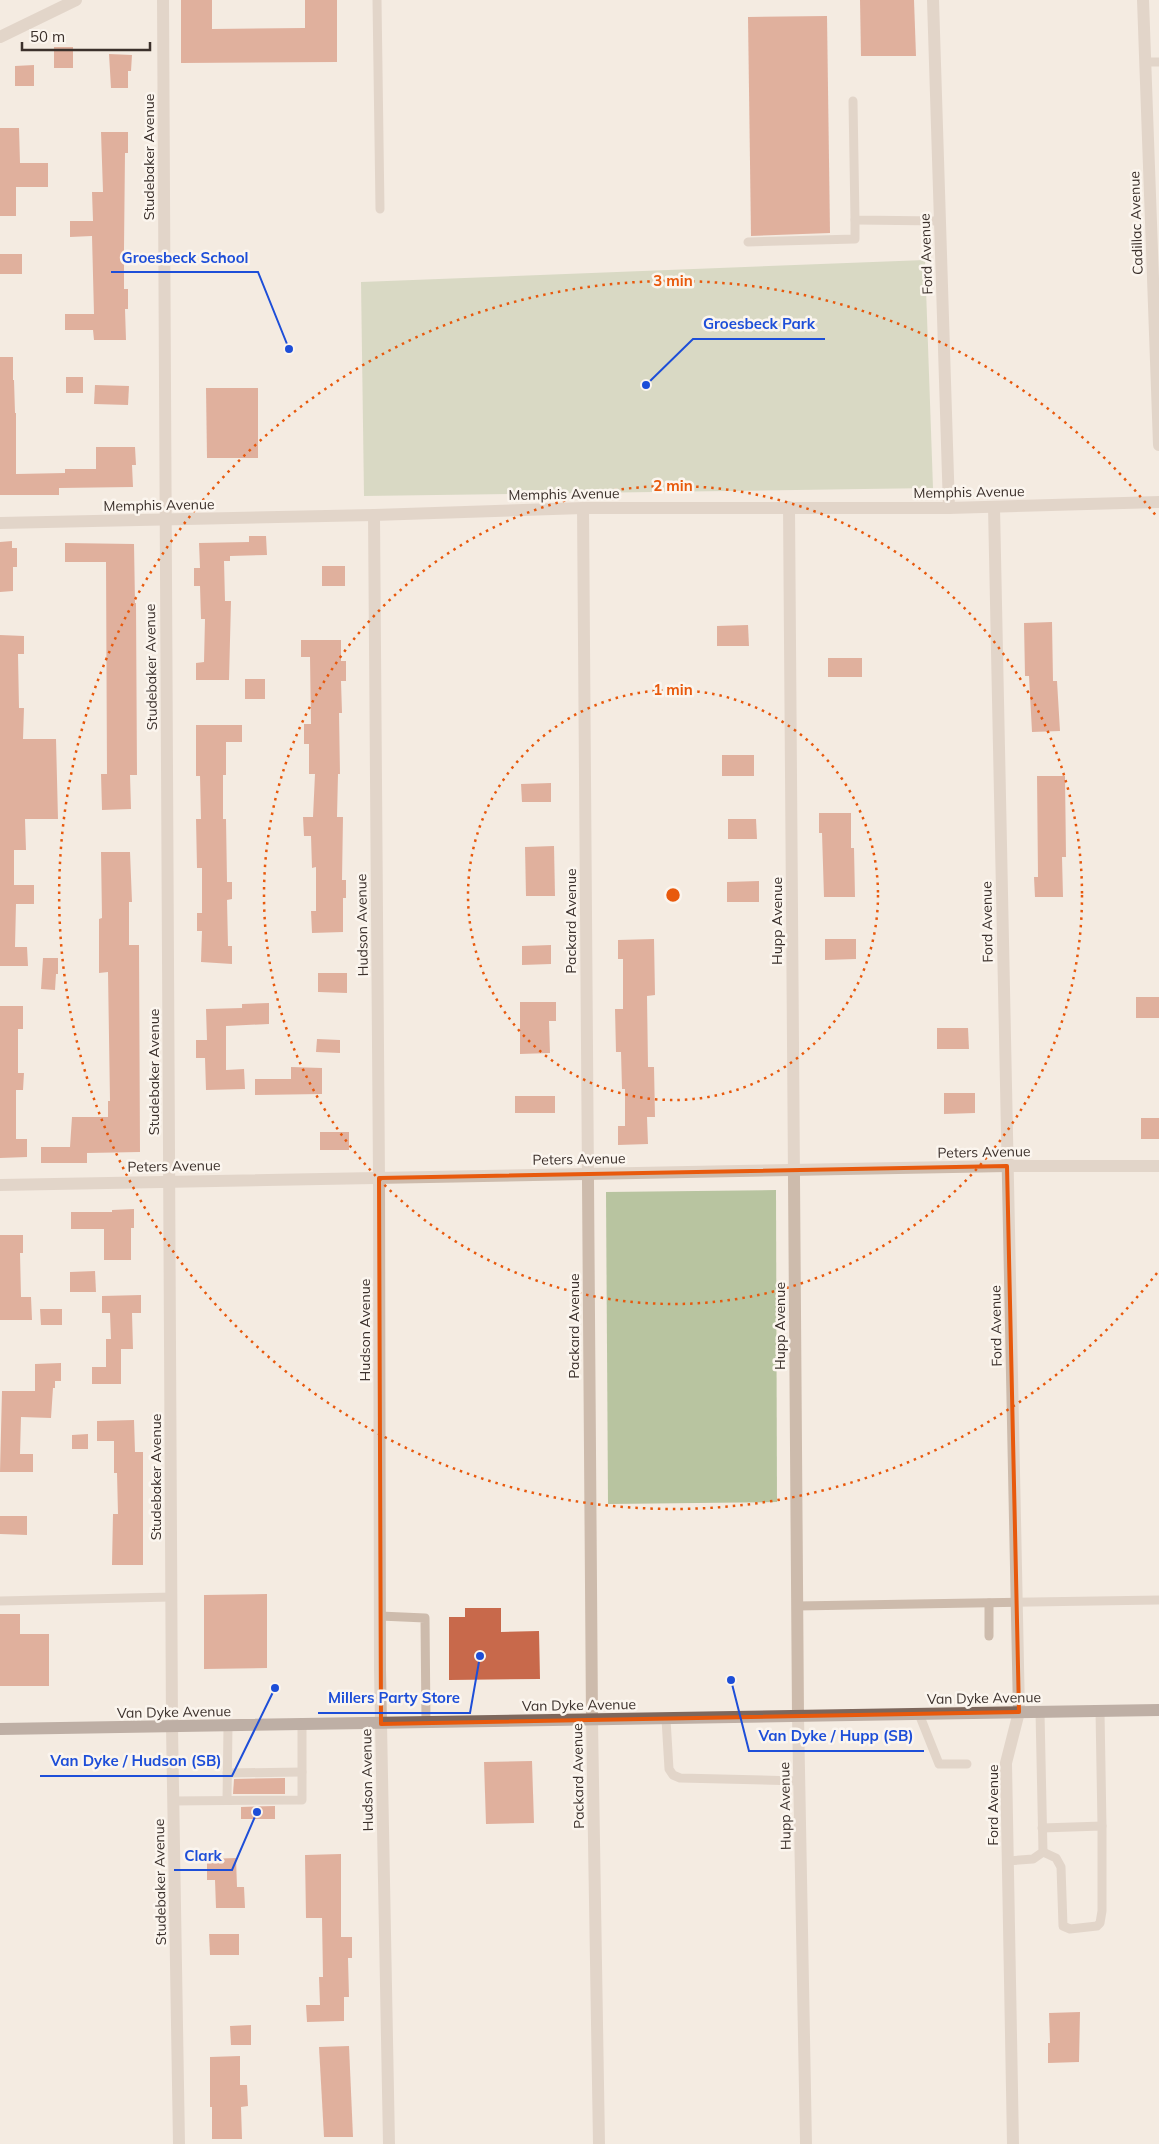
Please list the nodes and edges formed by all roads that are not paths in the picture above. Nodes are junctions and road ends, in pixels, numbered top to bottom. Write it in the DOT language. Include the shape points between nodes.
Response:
graph roads {
  1 [pos="76,0"];
  2 [pos="163,0"];
  3 [pos="377,0"];
  4 [pos="933,0"];
  5 [pos="1144,0"];
  6 [pos="0,37"];
  7 [pos="1146,62"];
  8 [pos="1159,62"];
  9 [pos="854,101"];
  10 [pos="380,209"];
  11 [pos="855,220"];
  12 [pos="940,221"];
  13 [pos="748,242"];
  14 [pos="1159,444"];
  15 [pos="1159,502"];
  16 [pos="789,507"];
  17 [pos="994,507"];
  18 [pos="583,508"];
  19 [pos="949,508"];
  20 [pos="374,515"];
  21 [pos="165,521"];
  22 [pos="0,523"];
  23 [pos="1007,1166"];
  24 [pos="1159,1166"];
  25 [pos="794,1172"];
  26 [pos="587,1174"];
  27 [pos="379,1178"];
  28 [pos="170,1181"];
  29 [pos="0,1185"];
  30 [pos="172,1597"];
  31 [pos="1159,1600"];
  32 [pos="0,1601"];
  33 [pos="1016,1602"];
  34 [pos="989,1603"];
  35 [pos="797,1606"];
  36 [pos="380,1616"];
  37 [pos="989,1636"];
  38 [pos="1159,1710"];
  39 [pos="1100,1711"];
  40 [pos="1019,1712"];
  41 [pos="1040,1712"];
  42 [pos="919,1714"];
  43 [pos="798,1716"];
  44 [pos="666,1719"];
  45 [pos="592,1720"];
  46 [pos="426,1723"];
  47 [pos="381,1724"];
  48 [pos="302,1725"];
  49 [pos="228,1726"];
  50 [pos="172,1727"];
  51 [pos="0,1729"];
  52 [pos="967,1764"];
  53 [pos="302,1772"];
  54 [pos="227,1773"];
  55 [pos="800,1780"];
  56 [pos="227,1800"];
  57 [pos="174,1801"];
  58 [pos="1102,1826"];
  59 [pos="1042,1828"];
  60 [pos="1043,1852"];
  61 [pos="1008,1860"];
  62 [pos="179,2144"];
  63 [pos="389,2144"];
  64 [pos="599,2144"];
  65 [pos="806,2144"];
  66 [pos="1013,2144"];
  1 -- 6 [label="street"];
  2 -- 21 [label="street, Studebaker Avenue"];
  3 -- 10 [label="lane"];
  4 -- 12 [label="street, Ford Avenue"];
  5 -- 7 [label="street, Cadillac Avenue"];
  7 -- 8 [label="lane"];
  7 -- 14 [label="street, Cadillac Avenue"];
  9 -- 11 [label="lane"];
  11 -- 12 [label="lane"];
  11 -- 13 [label="lane" via="855,239"];
  12 -- 19 [label="street, Ford Avenue"];
  15 -- 17 [label="street, Memphis Avenue"];
  16 -- 18 [label="street, Memphis Avenue"];
  16 -- 19 [label="street, Memphis Avenue"];
  16 -- 25 [label="street, Hupp Avenue"];
  17 -- 19 [label="street, Memphis Avenue"];
  17 -- 23 [label="street, Ford Avenue"];
  18 -- 20 [label="street, Memphis Avenue"];
  18 -- 26 [label="street, Packard Avenue"];
  20 -- 21 [label="street, Memphis Avenue"];
  20 -- 27 [label="street, Hudson Avenue"];
  21 -- 22 [label="street, Memphis Avenue"];
  21 -- 28 [label="street, Studebaker Avenue"];
  23 -- 24 [label="street, Peters Avenue"];
  23 -- 25 [label="street, Peters Avenue"];
  23 -- 33 [label="street, Ford Avenue"];
  25 -- 26 [label="street, Peters Avenue"];
  25 -- 35 [label="street, Hupp Avenue"];
  26 -- 27 [label="street, Peters Avenue"];
  26 -- 45 [label="street, Packard Avenue"];
  27 -- 28 [label="street, Peters Avenue"];
  27 -- 36 [label="street, Hudson Avenue"];
  28 -- 29 [label="street, Peters Avenue"];
  28 -- 30 [label="street, Studebaker Avenue"];
  30 -- 32 [label="lane"];
  30 -- 50 [label="street, Studebaker Avenue"];
  31 -- 33 [label="lane"];
  33 -- 34 [label="lane"];
  33 -- 40 [label="street, Ford Avenue"];
  34 -- 35 [label="lane"];
  34 -- 37 [label="lane"];
  35 -- 43 [label="street, Hupp Avenue"];
  36 -- 46 [label="lane" via="425,1618"];
  36 -- 47 [label="street, Hudson Avenue"];
  38 -- 39 [label="main road, Van Dyke Avenue"];
  39 -- 41 [label="main road, Van Dyke Avenue"];
  39 -- 58 [label="lane"];
  40 -- 41 [label="main road, Van Dyke Avenue"];
  40 -- 42 [label="main road, Van Dyke Avenue"];
  40 -- 61 [label="street, Ford Avenue" via="1006,1763"];
  41 -- 59 [label="lane"];
  42 -- 43 [label="main road, Van Dyke Avenue"];
  42 -- 52 [label="lane" via="939,1764"];
  43 -- 44 [label="main road, Van Dyke Avenue"];
  43 -- 55 [label="street, Hupp Avenue"];
  44 -- 45 [label="main road, Van Dyke Avenue"];
  44 -- 55 [label="lane" via="669,1769 673,1775 680,1778"];
  45 -- 46 [label="main road, Van Dyke Avenue"];
  45 -- 64 [label="street, Packard Avenue"];
  46 -- 47 [label="main road, Van Dyke Avenue"];
  47 -- 48 [label="main road, Van Dyke Avenue"];
  47 -- 63 [label="street, Hudson Avenue"];
  48 -- 49 [label="main road, Van Dyke Avenue"];
  48 -- 53 [label="lane"];
  49 -- 50 [label="main road, Van Dyke Avenue"];
  49 -- 54 [label="lane"];
  50 -- 51 [label="main road, Van Dyke Avenue"];
  50 -- 57 [label="street, Studebaker Avenue"];
  53 -- 54 [label="lane"];
  53 -- 56 [label="lane" via="302,1800"];
  54 -- 56 [label="lane"];
  55 -- 65 [label="street, Hupp Avenue"];
  56 -- 57 [label="lane"];
  57 -- 62 [label="street, Studebaker Avenue"];
  58 -- 59 [label="lane"];
  58 -- 60 [label="lane" via="1102,1911 1097,1926 1070,1929 1063,1926 1061,1867 1056,1858"];
  59 -- 60 [label="lane"];
  60 -- 61 [label="lane" via="1033,1859"];
  61 -- 66 [label="street, Ford Avenue"];
}
